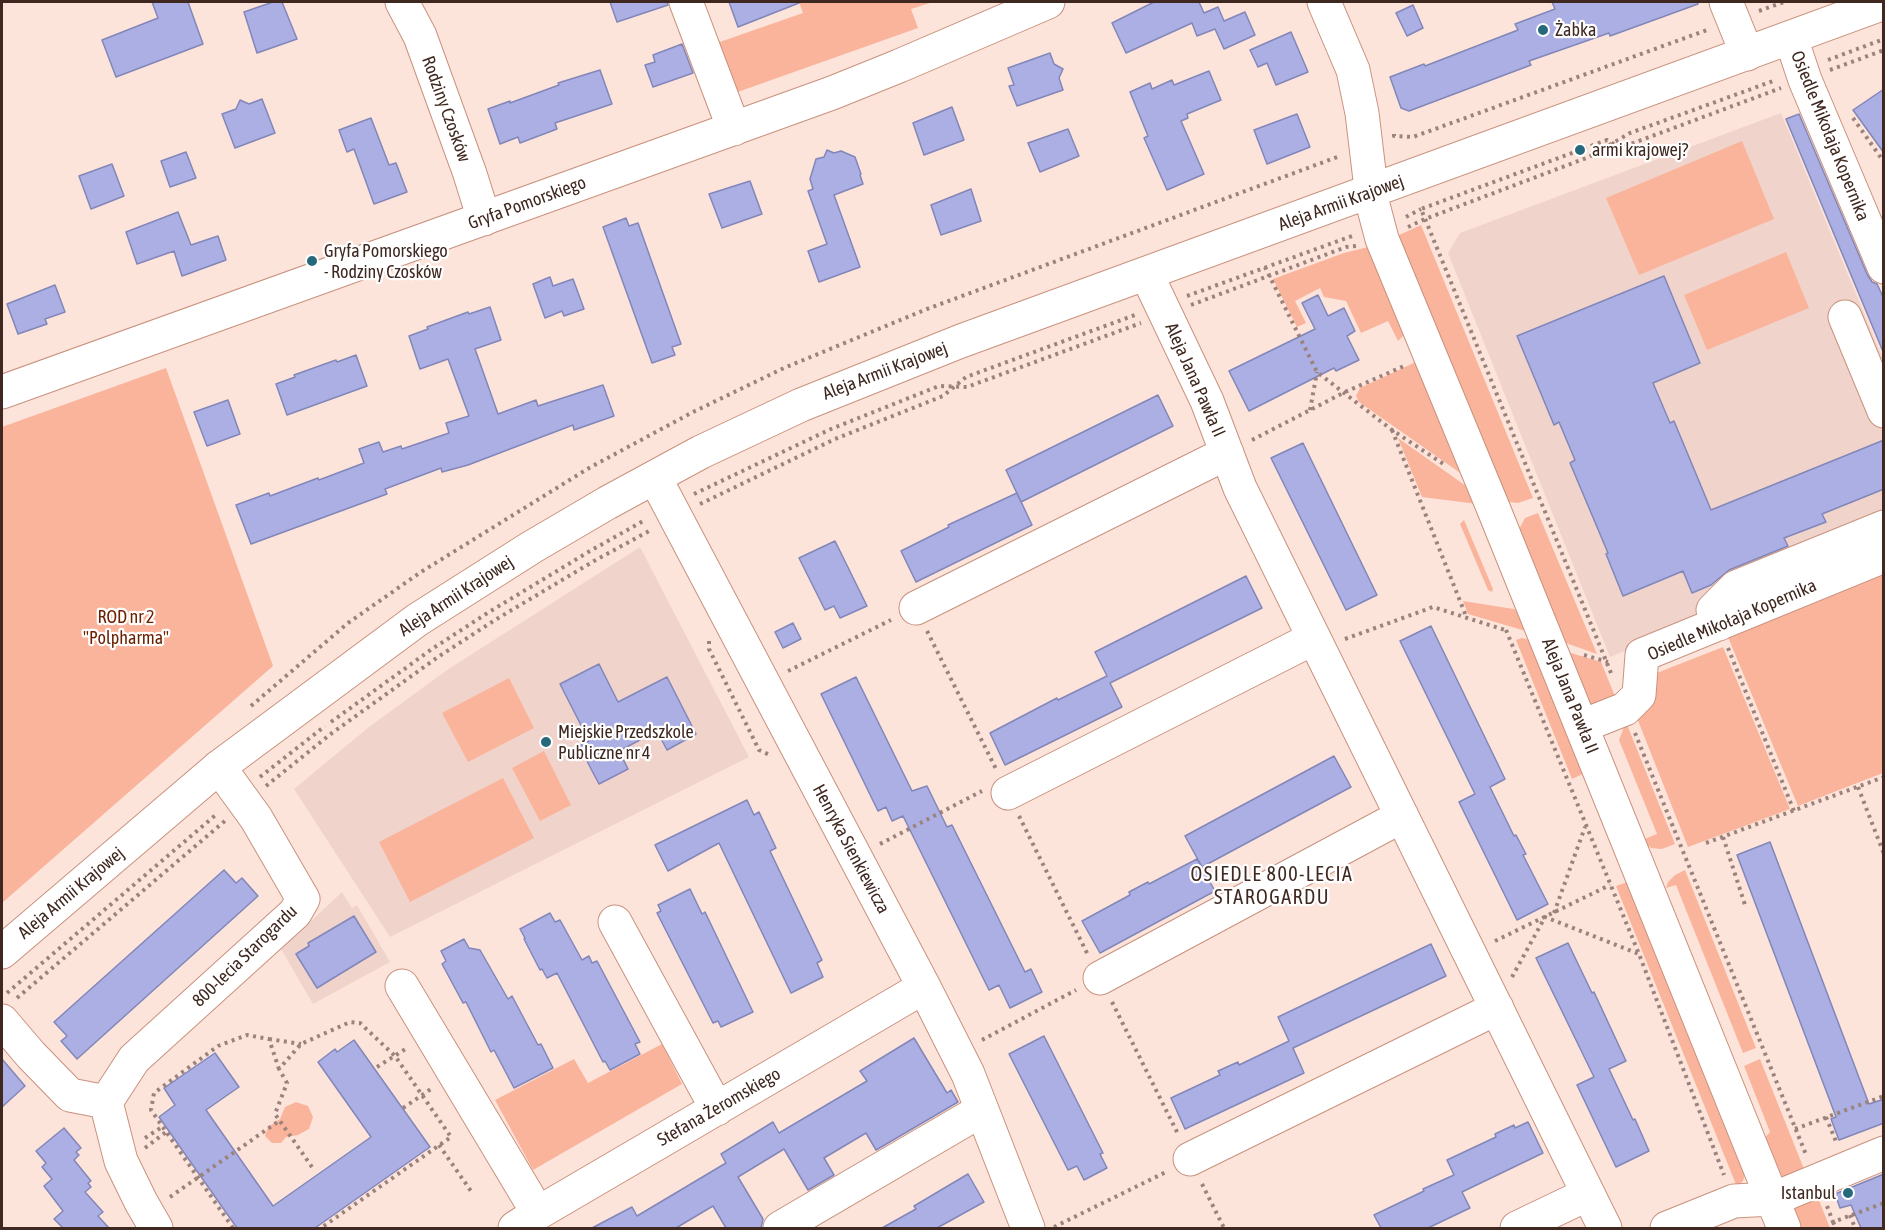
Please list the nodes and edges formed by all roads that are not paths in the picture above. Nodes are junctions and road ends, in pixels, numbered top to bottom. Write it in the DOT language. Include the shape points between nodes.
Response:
graph roads {
  1 [pos="402,2"];
  2 [pos="686,2"];
  3 [pos="1048,2"];
  4 [pos="1324,2"];
  5 [pos="1884,3"];
  6 [pos="1730,11"];
  7 [pos="1791,38"];
  8 [pos="1747,54"];
  9 [pos="734,129"];
  10 [pos="1372,192"];
  11 [pos="483,219"];
  12 [pos="1884,267"];
  13 [pos="1148,274"];
  14 [pos="1845,317"];
  15 [pos="2,392"];
  16 [pos="1884,411"];
  17 [pos="1227,453"];
  18 [pos="655,477"];
  19 [pos="1884,527"];
  20 [pos="1884,556"];
  21 [pos="916,608"];
  22 [pos="1718,624"];
  23 [pos="1316,643"];
  24 [pos="1582,726"];
  25 [pos="219,767"];
  26 [pos="1005,787"];
  27 [pos="1402,816"];
  28 [pos="615,922"];
  29 [pos="2,952"];
  30 [pos="1100,978"];
  31 [pos="402,986"];
  32 [pos="924,987"];
  33 [pos="1496,1007"];
  34 [pos="5,1012"];
  35 [pos="106,1102"];
  36 [pos="717,1109"];
  37 [pos="982,1110"];
  38 [pos="1884,1153"];
  39 [pos="1190,1160"];
  40 [pos="1588,1194"];
  41 [pos="1779,1214"];
  42 [pos="160,1215"];
  43 [pos="526,1221"];
  44 [pos="1029,1226"];
  45 [pos="780,1228"];
  46 [pos="1517,1228"];
  47 [pos="1605,1228"];
  48 [pos="1667,1228"];
  1 -- 11 [label="street, Rodziny Czosków" via="420,36"];
  2 -- 9 [label="street"];
  3 -- 9 [label="street, Gryfa Pomorskiego" via="899,66"];
  4 -- 10 [label="street, Aleja Jana Pawła II" via="1353,70"];
  5 -- 7 [label="street, Aleja Armii Krajowej"];
  6 -- 8 [label="street"];
  7 -- 8 [label="street, Aleja Armii Krajowej"];
  7 -- 12 [label="street, Osiedle Mikołaja Kopernika"];
  8 -- 10 [label="street, Aleja Armii Krajowej"];
  9 -- 11 [label="street, Gryfa Pomorskiego"];
  10 -- 13 [label="street, Aleja Armii Krajowej"];
  10 -- 24 [label="street, Aleja Jana Pawła II" via="1382,239"];
  11 -- 15 [label="street, Gryfa Pomorskiego"];
  13 -- 17 [label="street, Aleja Jana Pawła II" via="1207,400"];
  13 -- 18 [label="street, Aleja Armii Krajowej" via="962,341 801,405"];
  14 -- 16 [label="street"];
  17 -- 21 [label="street"];
  17 -- 23 [label="street, Aleja Jana Pawła II" via="1240,488"];
  18 -- 25 [label="street, Aleja Armii Krajowej" via="532,547 417,620"];
  18 -- 32 [label="street, Henryka Sienkiewicza"];
  19 -- 22 [label="street" via="1736,587 1713,610"];
  20 -- 22 [label="street, Osiedle Mikołaja Kopernika"];
  22 -- 24 [label="street, Osiedle Mikołaja Kopernika" via="1642,655 1639,694 1626,708"];
  23 -- 26 [label="street"];
  23 -- 27 [label="street, Aleja Jana Pawła II"];
  24 -- 41 [label="street, Aleja Jana Pawła II"];
  25 -- 29 [label="street, Aleja Armii Krajowej"];
  25 -- 35 [label="street, 800-lecia Starogardu" via="239,808 256,818 303,899 295,914 134,1059"];
  27 -- 30 [label="street"];
  27 -- 33 [label="street, Aleja Jana Pawła II"];
  28 -- 36 [label="street"];
  31 -- 43 [label="street" via="454,1074"];
  32 -- 36 [label="street, Stefana Żeromskiego"];
  32 -- 37 [label="street, Henryka Sienkiewicza"];
  33 -- 39 [label="street"];
  33 -- 40 [label="street, Aleja Jana Pawła II"];
  34 -- 35 [label="street" via="31,1055 70,1095"];
  35 -- 42 [label="street" via="121,1161 141,1202"];
  36 -- 43 [label="street, Stefana Żeromskiego"];
  37 -- 44 [label="street, Henryka Sienkiewicza"];
  37 -- 45 [label="street"];
  38 -- 41 [label="street" via="1817,1181"];
  40 -- 46 [label="street"];
  40 -- 47 [label="street, Aleja Jana Pawła II"];
  41 -- 48 [label="street" via="1734,1201"];
}
